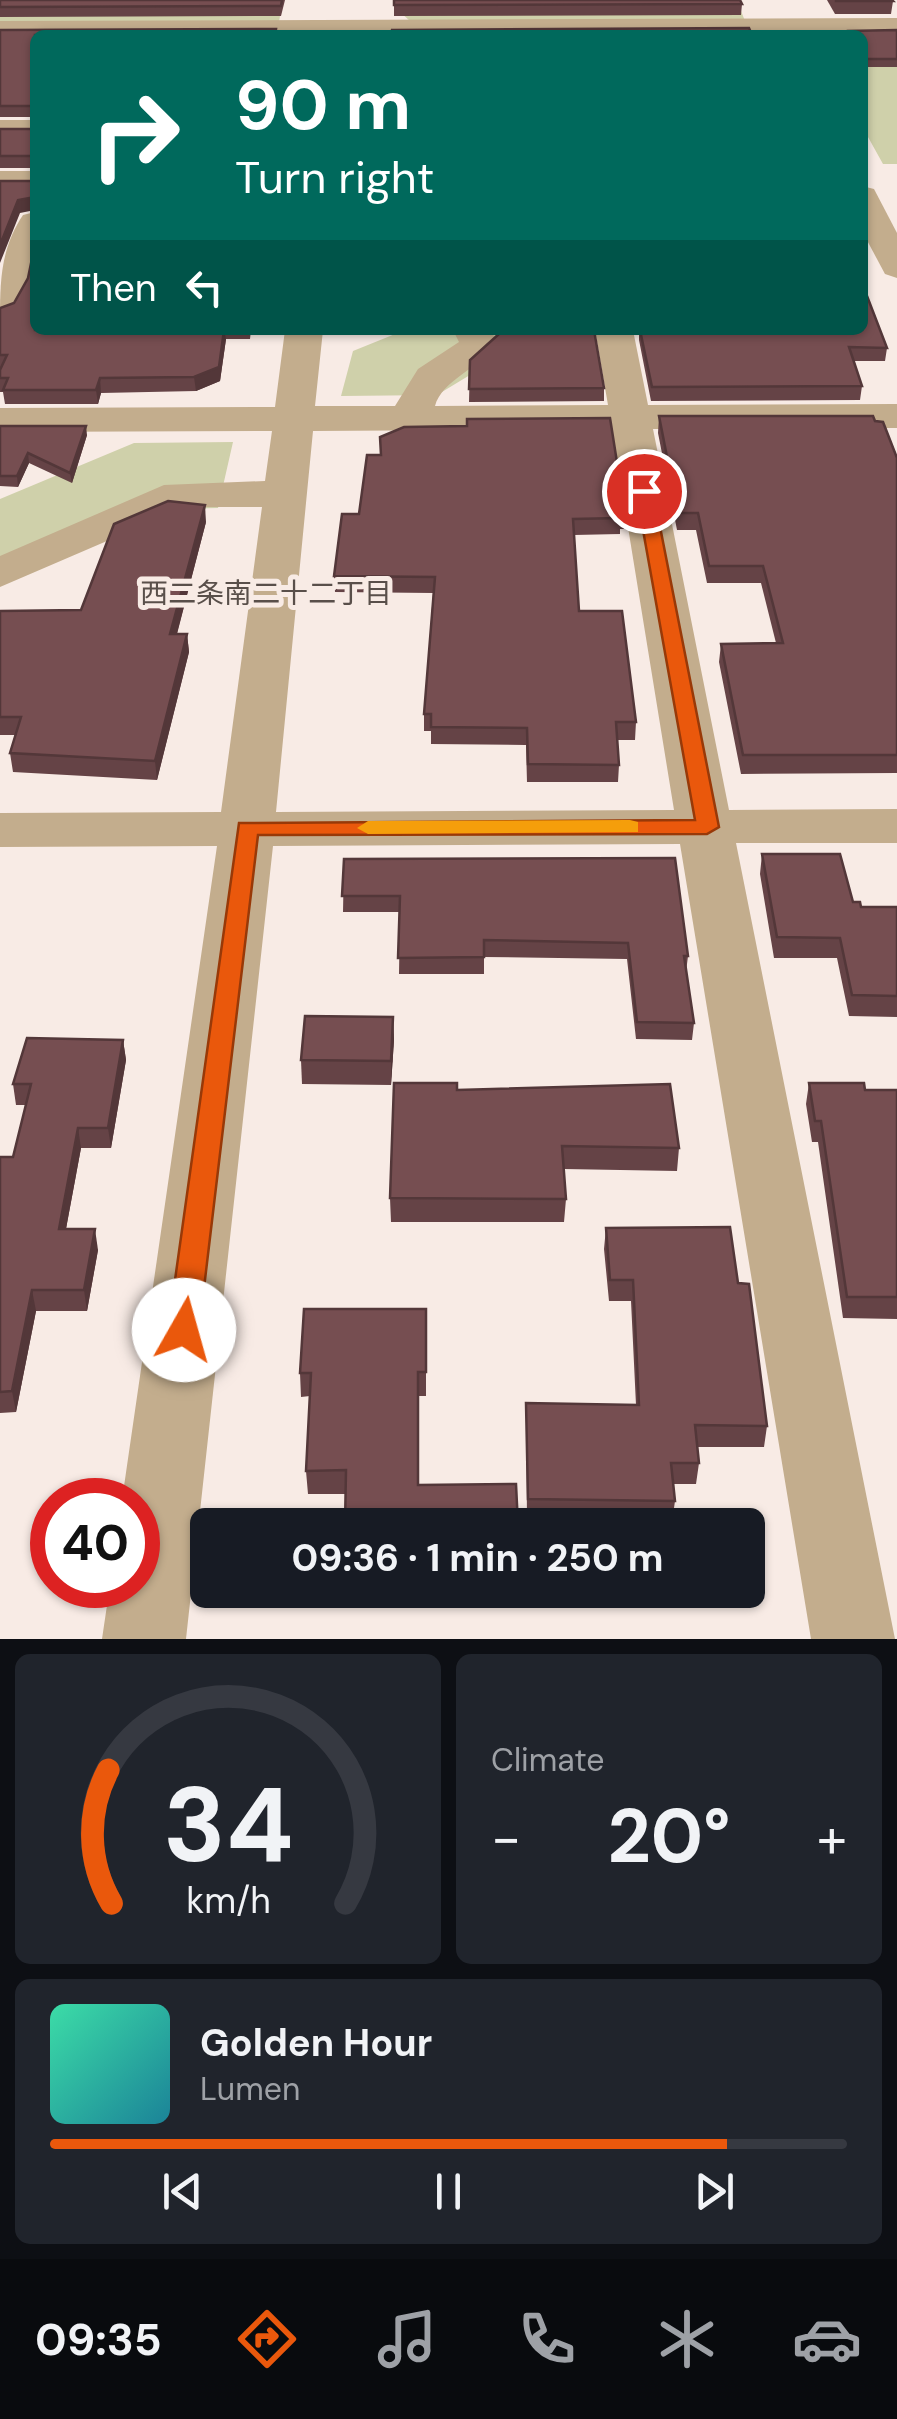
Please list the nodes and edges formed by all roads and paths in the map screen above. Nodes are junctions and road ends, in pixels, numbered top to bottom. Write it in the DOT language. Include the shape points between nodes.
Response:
graph roads {
  1 [pos="897,5"];
  2 [pos="0,7"];
  3 [pos="116,17"];
  4 [pos="339,17"];
  5 [pos="556,17"];
  6 [pos="776,17"];
  7 [pos="897,26"];
  8 [pos="0,29"];
  9 [pos="0,129"];
  10 [pos="30,129"];
  11 [pos="0,181"];
  12 [pos="30,181"];
  13 [pos="868,184"];
  14 [pos="30,234"];
  15 [pos="897,268"];
  16 [pos="0,307"];
  17 [pos="303,335"];
  18 [pos="474,335"];
  19 [pos="615,335"];
  20 [pos="412,416"];
  21 [pos="630,416"];
  22 [pos="897,416"];
  23 [pos="292,418"];
  24 [pos="0,420"];
  25 [pos="282,494"];
  26 [pos="0,574"];
  27 [pos="897,826"];
  28 [pos="707,827"];
  29 [pos="247,828"];
  30 [pos="0,830"];
  31 [pos="144,1639"];
  32 [pos="854,1639"];
  1 -- 6 [label="street"];
  2 -- 3 [label="street"];
  3 -- 4 [label="street"];
  3 -- 8 [label="street"];
  4 -- 5 [label="street"];
  5 -- 6 [label="street"];
  6 -- 7 [label="street"];
  9 -- 10 [label="street"];
  11 -- 12 [label="street"];
  13 -- 15 [label="street"];
  14 -- 16 [label="street"];
  17 -- 23 [label="street"];
  18 -- 20 [label="street" via="472,354 417,390"];
  19 -- 21 [label="street"];
  20 -- 21 [label="street"];
  20 -- 23 [label="street"];
  21 -- 22 [label="street"];
  21 -- 28 [label="street"];
  23 -- 24 [label="street"];
  23 -- 25 [label="street"];
  25 -- 26 [label="street" via="179,494"];
  25 -- 29 [label="street"];
  27 -- 28 [label="street"];
  28 -- 29 [label="street"];
  28 -- 32 [label="street"];
  29 -- 30 [label="street"];
  29 -- 31 [label="street"];
}
